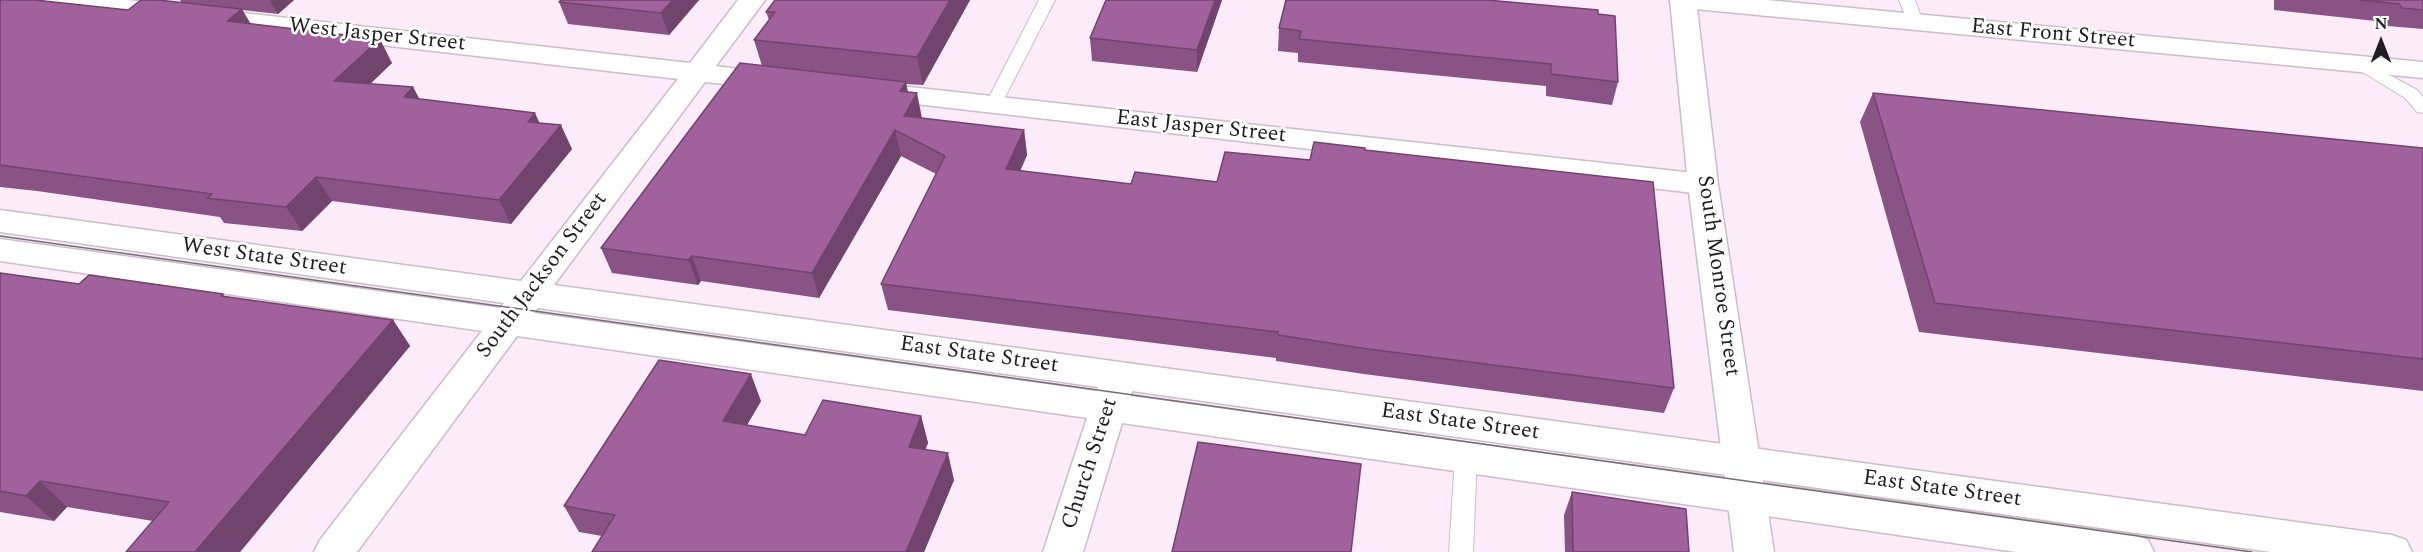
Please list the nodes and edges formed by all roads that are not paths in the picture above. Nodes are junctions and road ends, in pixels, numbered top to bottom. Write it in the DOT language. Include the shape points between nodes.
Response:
graph roads {
  1 [pos="57,0"];
  2 [pos="752,0"];
  3 [pos="1047,0"];
  4 [pos="1683,0"];
  5 [pos="1911,11"];
  6 [pos="2362,64"];
  7 [pos="2423,70"];
  8 [pos="698,73"];
  9 [pos="803,84"];
  10 [pos="850,89"];
  11 [pos="993,105"];
  12 [pos="2423,108"];
  13 [pos="1703,184"];
  14 [pos="0,221"];
  15 [pos="0,250"];
  16 [pos="518,308"];
  17 [pos="1115,391"];
  18 [pos="1466,457"];
  19 [pos="1746,480"];
  20 [pos="334,552"];
  21 [pos="1063,552"];
  22 [pos="1461,552"];
  23 [pos="1754,552"];
  24 [pos="2134,552"];
  25 [pos="2392,552"];
  1 -- 8 [label="street, West Jasper Street"];
  2 -- 8 [label="street, South Jackson Street"];
  3 -- 11 [label="lane"];
  4 -- 5 [label="street, East Front Street"];
  4 -- 13 [label="street, South Monroe Street"];
  5 -- 6 [label="street, East Front Street"];
  6 -- 7 [label="street, East Front Street"];
  6 -- 12 [label="lane" via="2412,93"];
  8 -- 9 [label="street"];
  8 -- 16 [label="street, South Jackson Street"];
  10 -- 11 [label="street, East Jasper Street"];
  11 -- 13 [label="street, East Jasper Street"];
  13 -- 19 [label="street, South Monroe Street"];
  14 -- 16 [label="street, West State Street"];
  15 -- 16 [label="street, West State Street"];
  16 -- 17 [label="street, East State Street"];
  16 -- 20 [label="street, South Jackson Street"];
  17 -- 18 [label="street, East State Street"];
  17 -- 19 [label="street, East State Street"];
  17 -- 21 [label="street, Church Street"];
  18 -- 19 [label="street, East State Street"];
  18 -- 22 [label="lane"];
  19 -- 23 [label="street, South Monroe Street"];
  19 -- 24 [label="street, East State Street"];
  19 -- 25 [label="street, East State Street"];
}
